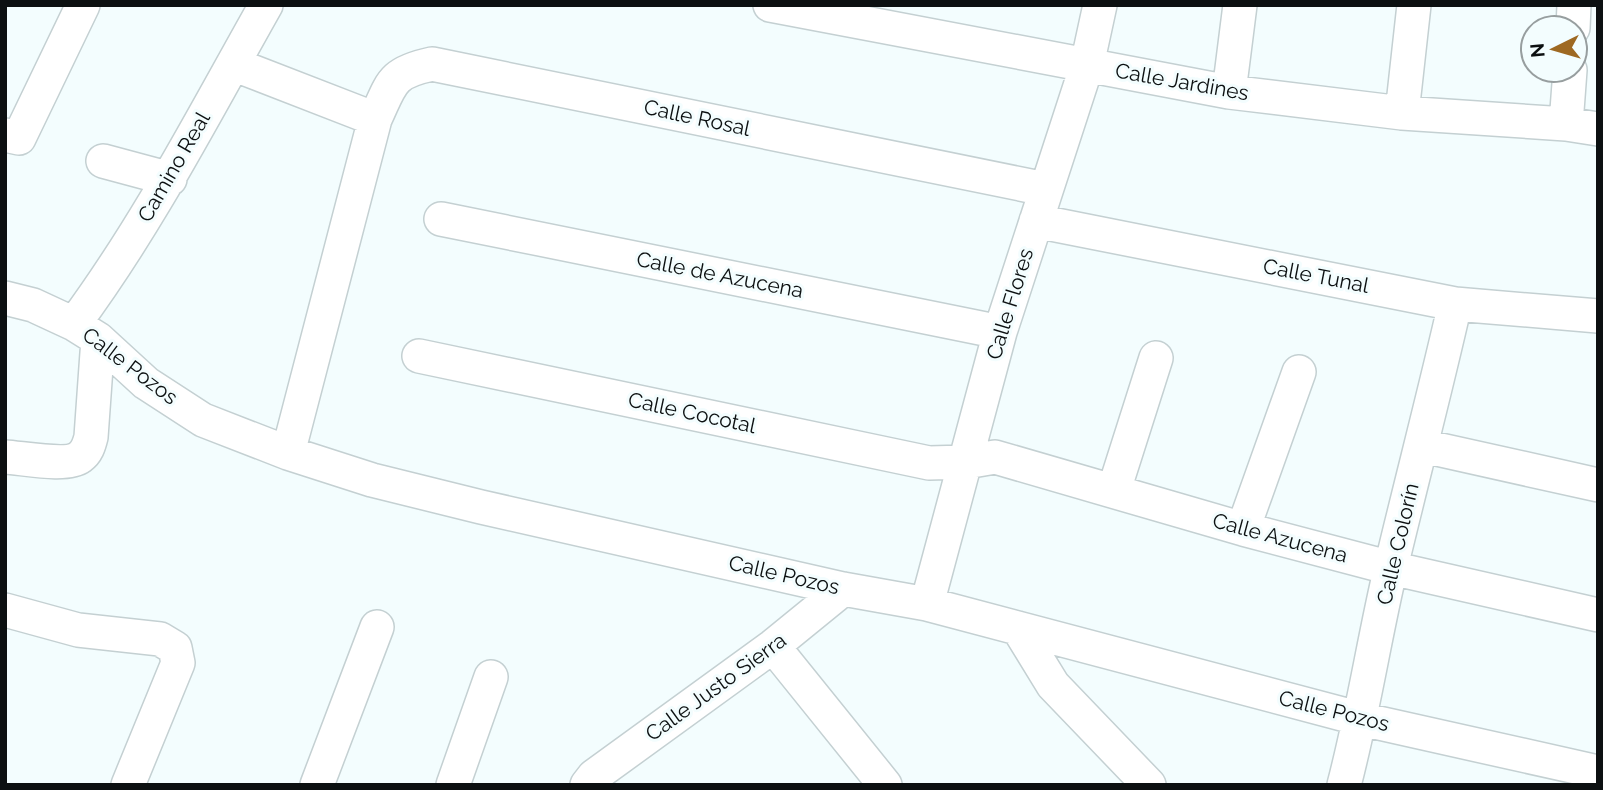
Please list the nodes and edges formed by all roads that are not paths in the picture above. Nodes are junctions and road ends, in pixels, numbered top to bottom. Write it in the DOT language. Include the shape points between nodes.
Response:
graph roads {
  1 [pos="83,5"];
  2 [pos="266,5"];
  3 [pos="770,5"];
  4 [pos="1100,5"];
  5 [pos="1240,5"];
  6 [pos="1414,5"];
  7 [pos="233,64"];
  8 [pos="1087,65"];
  9 [pos="1573,84"];
  10 [pos="1229,92"];
  11 [pos="1402,113"];
  12 [pos="375,119"];
  13 [pos="1582,127"];
  14 [pos="5,135"];
  15 [pos="103,160"];
  16 [pos="170,179"];
  17 [pos="1045,189"];
  18 [pos="440,219"];
  19 [pos="1036,221"];
  20 [pos="5,298"];
  21 [pos="1455,304"];
  22 [pos="1598,316"];
  23 [pos="86,331"];
  24 [pos="1000,332"];
  25 [pos="419,356"];
  26 [pos="1156,358"];
  27 [pos="1299,372"];
  28 [pos="1423,446"];
  29 [pos="288,453"];
  30 [pos="5,457"];
  31 [pos="966,463"];
  32 [pos="1598,485"];
  33 [pos="1114,489"];
  34 [pos="1243,529"];
  35 [pos="1391,568"];
  36 [pos="844,589"];
  37 [pos="927,604"];
  38 [pos="5,610"];
  39 [pos="1598,615"];
  40 [pos="377,627"];
  41 [pos="1018,628"];
  42 [pos="774,646"];
  43 [pos="491,677"];
  44 [pos="1361,719"];
  45 [pos="1598,772"];
  46 [pos="128,785"];
  47 [pos="317,785"];
  48 [pos="453,785"];
  49 [pos="587,785"];
  50 [pos="885,785"];
  51 [pos="1149,785"];
  52 [pos="1344,785"];
  1 -- 14 [label="street" via="19,138"];
  2 -- 7 [label="street, Camino Real"];
  3 -- 8 [label="street, Calle Jardines"];
  4 -- 8 [label="street, Calle Flores"];
  5 -- 10 [label="street"];
  6 -- 11 [label="street"];
  7 -- 12 [label="street"];
  7 -- 16 [label="street, Camino Real"];
  8 -- 10 [label="street, Calle Jardines"];
  8 -- 17 [label="street, Calle Flores"];
  9 -- 13 [label="street"];
  10 -- 11 [label="street, Calle Jardines"];
  11 -- 13 [label="street, Calle Jardines"];
  12 -- 17 [label="street, Calle Rosal" via="392,83 406,69 432,64"];
  12 -- 29 [label="street, Calle Rosal"];
  15 -- 16 [label="street"];
  16 -- 23 [label="street, Camino Real" via="102,287"];
  17 -- 19 [label="street, Calle Flores"];
  18 -- 24 [label="street, Calle de Azucena"];
  19 -- 21 [label="street, Calle Tunal"];
  19 -- 24 [label="street, Calle Flores"];
  20 -- 23 [label="street, Calle Pozos" via="33,305"];
  21 -- 22 [label="street, Calle Tunal"];
  21 -- 28 [label="street, Calle Colorín"];
  23 -- 29 [label="street, Calle Pozos" via="146,383 203,420"];
  23 -- 30 [label="street" via="91,438 87,450 78,460 61,462"];
  24 -- 31 [label="street, Calle Flores"];
  25 -- 31 [label="street, Calle Cocotal" via="929,463"];
  26 -- 33 [label="street"];
  27 -- 34 [label="street"];
  28 -- 32 [label="street"];
  28 -- 35 [label="street, Calle Colorín"];
  29 -- 36 [label="street, Calle Pozos" via="469,504"];
  31 -- 33 [label="street, Calle Azucena" via="995,457"];
  31 -- 37 [label="street, Calle Flores"];
  33 -- 34 [label="street, Calle Azucena"];
  34 -- 35 [label="street, Calle Azucena"];
  35 -- 39 [label="street, Calle Azucena"];
  35 -- 44 [label="street, Calle Colorín"];
  36 -- 37 [label="street, Calle Pozos"];
  36 -- 42 [label="street, Calle Justo Sierra"];
  37 -- 41 [label="street, Calle Pozos"];
  38 -- 46 [label="street" via="78,630 160,639 175,648 178,663"];
  40 -- 47 [label="street"];
  41 -- 44 [label="street, Calle Pozos"];
  41 -- 51 [label="street" via="1053,685"];
  42 -- 49 [label="street, Calle Justo Sierra"];
  42 -- 50 [label="street"];
  43 -- 48 [label="street"];
  44 -- 45 [label="street, Calle Pozos"];
  44 -- 52 [label="street, Calle Colorín"];
}
